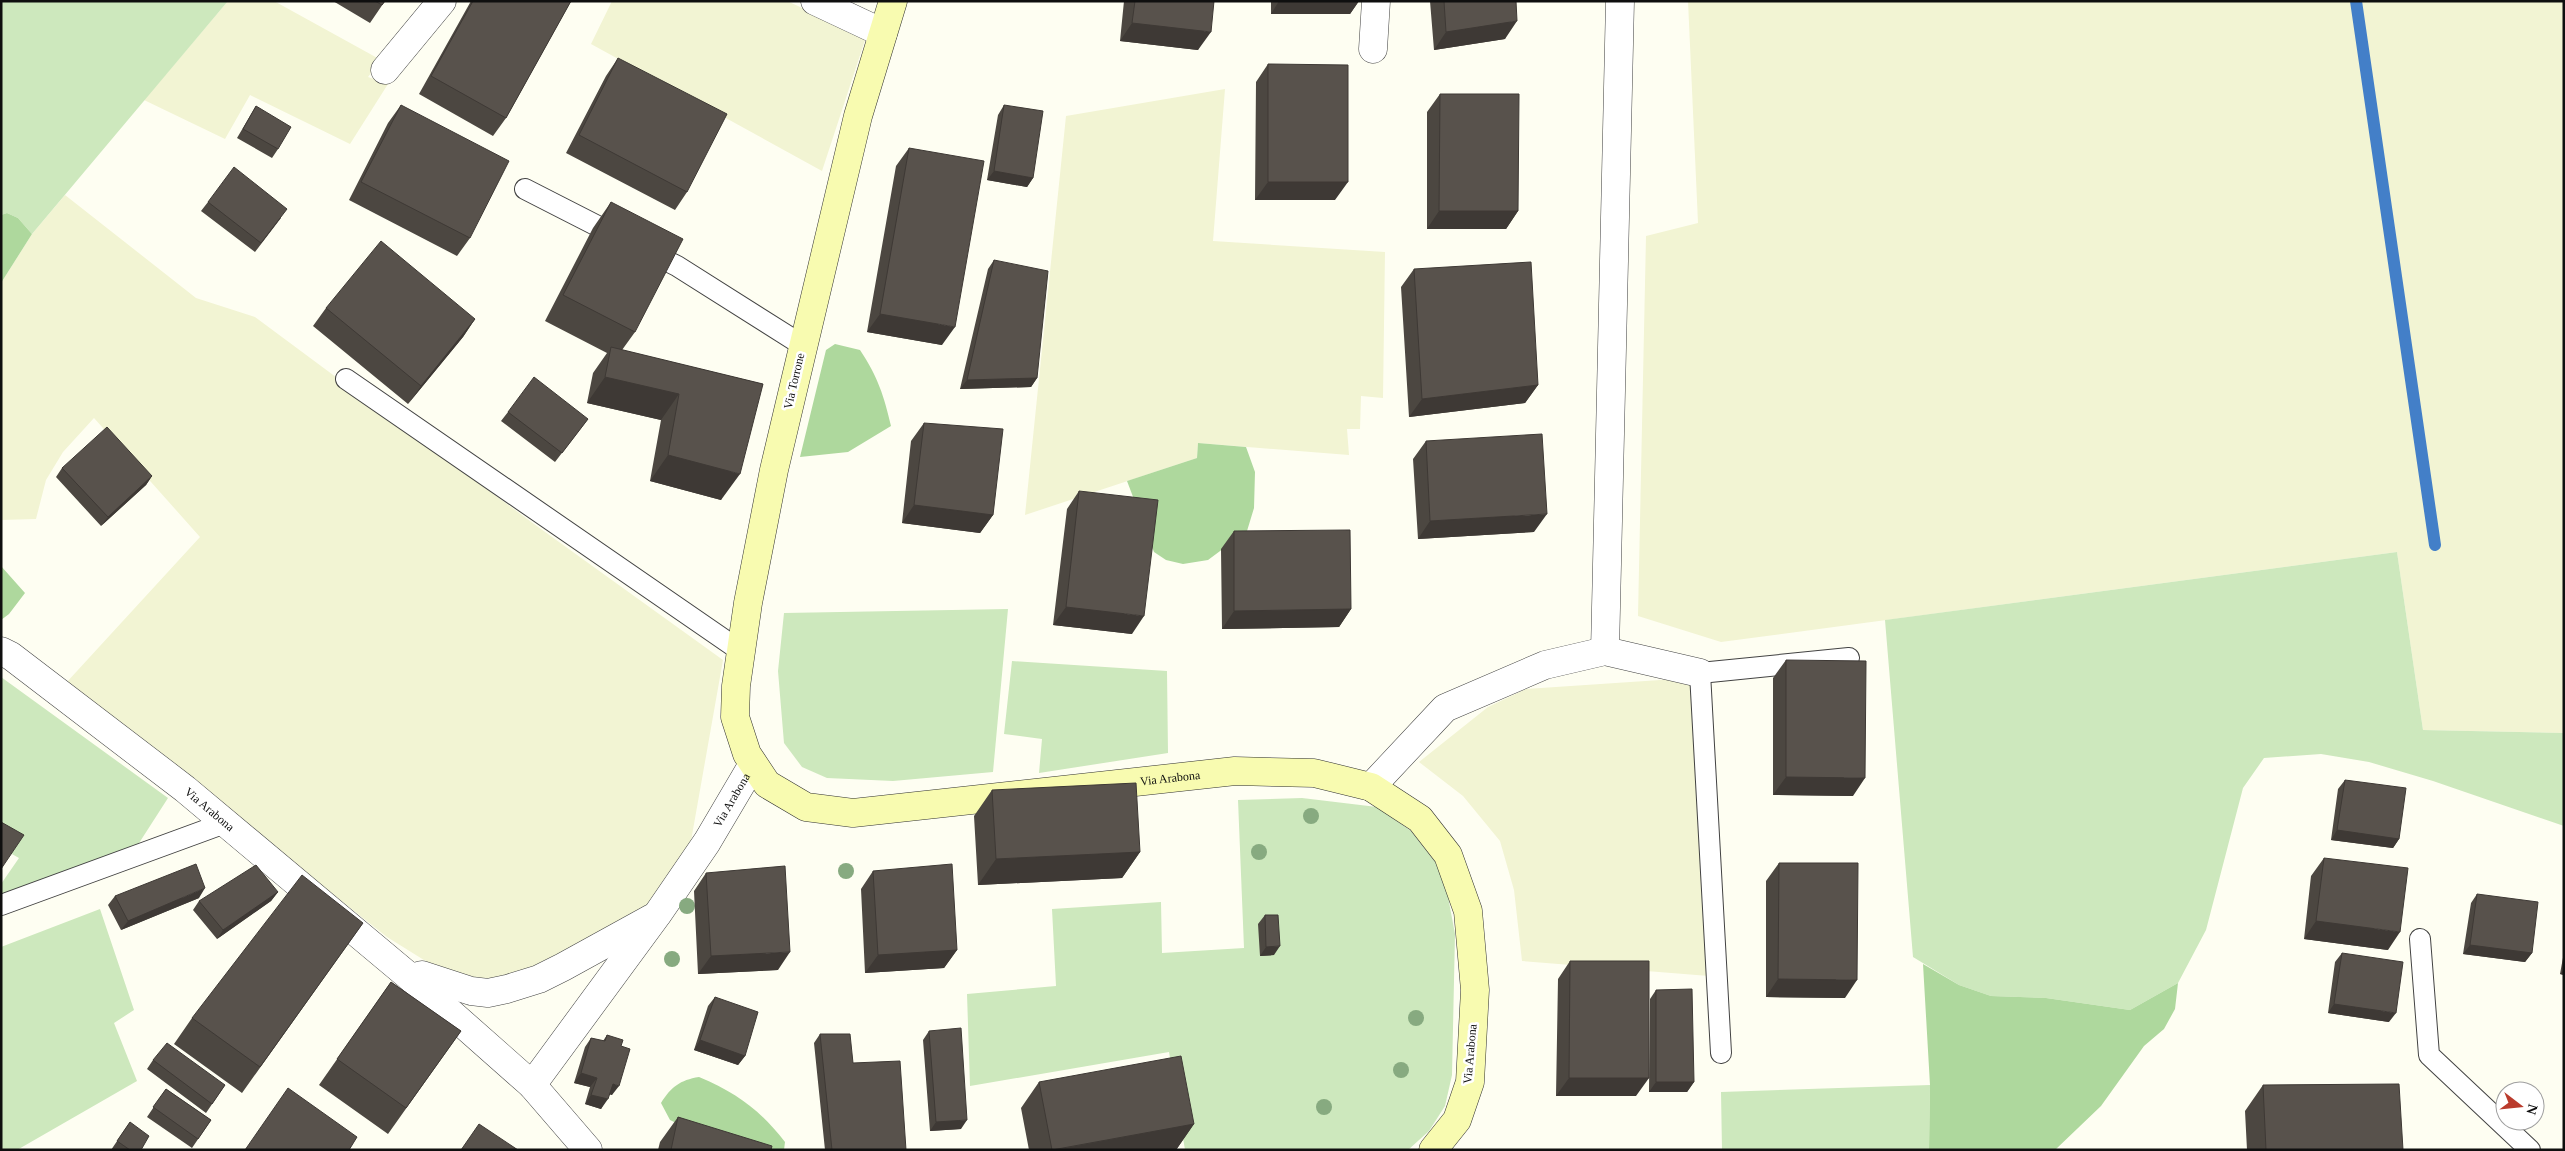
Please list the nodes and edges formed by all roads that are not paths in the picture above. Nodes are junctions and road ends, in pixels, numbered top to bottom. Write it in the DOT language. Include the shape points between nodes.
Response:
graph roads {
  1 [pos="442,1"];
  2 [pos="815,1"];
  3 [pos="893,1"];
  4 [pos="1376,1"];
  5 [pos="1620,1"];
  6 [pos="884,33"];
  7 [pos="1373,49"];
  8 [pos="385,70"];
  9 [pos="525,189"];
  10 [pos="802,345"];
  11 [pos="346,379"];
  12 [pos="1,651"];
  13 [pos="1605,651"];
  14 [pos="742,652"];
  15 [pos="1849,658"];
  16 [pos="1700,673"];
  17 [pos="753,764"];
  18 [pos="1371,788"];
  19 [pos="225,822"];
  20 [pos="1,905"];
  21 [pos="658,915"];
  22 [pos="2420,939"];
  23 [pos="411,978"];
  24 [pos="1721,1053"];
  25 [pos="532,1085"];
  26 [pos="588,1150"];
  27 [pos="1433,1150"];
  28 [pos="2530,1150"];
  1 -- 8 [label="street"];
  2 -- 6 [label="street"];
  3 -- 6 [label="main road, Via Torrone"];
  4 -- 7 [label="street"];
  5 -- 13 [label="street"];
  6 -- 10 [label="main road, Via Torrone" via="858,116"];
  9 -- 10 [label="lane" via="677,266"];
  10 -- 14 [label="main road, Via Torrone" via="772,480 748,603"];
  11 -- 14 [label="lane"];
  12 -- 19 [label="street, Via Arabona" via="185,788"];
  13 -- 16 [label="street"];
  13 -- 18 [label="street" via="1545,665 1445,708"];
  14 -- 17 [label="main road, Via Torrone" via="735,717"];
  15 -- 16 [label="lane"];
  16 -- 24 [label="lane"];
  17 -- 18 [label="main road, Via Arabona" via="767,784 806,807 853,813 1235,771 1314,773"];
  17 -- 21 [label="street, Via Arabona" via="707,842"];
  18 -- 27 [label="main road, Via Arabona" via="1420,819 1448,855 1468,910 1475,990 1470,1082 1457,1120"];
  19 -- 20 [label="lane"];
  19 -- 23 [label="street, Via Arabona"];
  21 -- 23 [label="street, Via Arabona" via="539,979 507,989 488,993 470,991 422,975"];
  21 -- 25 [label="street, Via Arabona"];
  22 -- 28 [label="lane" via="2429,1055"];
  23 -- 25 [label="street, Via Arabona"];
  25 -- 26 [label="street, Via Arabona"];
}
